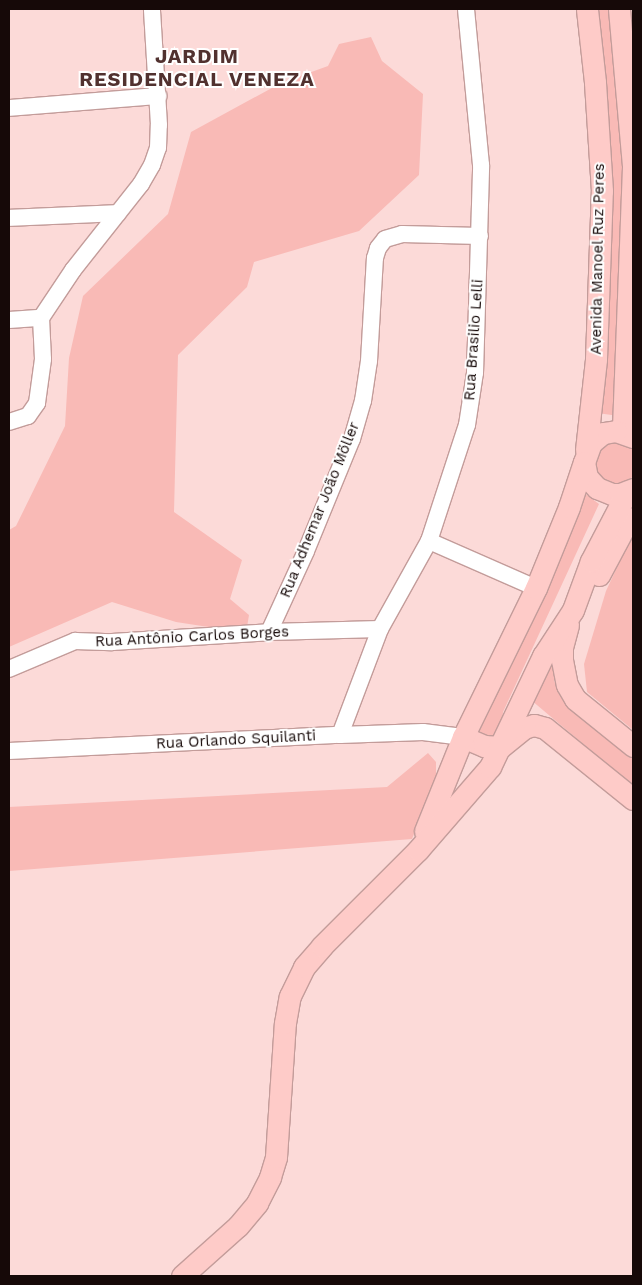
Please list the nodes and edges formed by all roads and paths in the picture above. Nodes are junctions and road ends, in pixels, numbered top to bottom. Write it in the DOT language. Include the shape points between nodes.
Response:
graph roads {
  1 [pos="152,9"];
  2 [pos="466,9"];
  3 [pos="587,9"];
  4 [pos="619,9"];
  5 [pos="628,9"];
  6 [pos="633,58"];
  7 [pos="158,96"];
  8 [pos="9,108"];
  9 [pos="633,167"];
  10 [pos="118,213"];
  11 [pos="9,218"];
  12 [pos="480,236"];
  13 [pos="631,297"];
  14 [pos="41,318"];
  15 [pos="9,320"];
  16 [pos="9,422"];
  17 [pos="630,435"];
  18 [pos="585,456"];
  19 [pos="630,490"];
  20 [pos="633,518"];
  21 [pos="428,541"];
  22 [pos="536,588"];
  23 [pos="573,610"];
  24 [pos="380,629"];
  25 [pos="269,632"];
  26 [pos="9,669"];
  27 [pos="340,734"];
  28 [pos="463,737"];
  29 [pos="633,746"];
  30 [pos="501,747"];
  31 [pos="9,751"];
  32 [pos="633,799"];
  33 [pos="418,850"];
  34 [pos="182,1276"];
  1 -- 7 [label="street"];
  2 -- 12 [label="street, Rua Brasilio Lelli" via="481,165"];
  3 -- 18 [label="main road, Avenida Manoel Ruz Peres" via="602,191 596,359"];
  4 -- 9 [label="main road, Avenida Manoel Ruz Peres"];
  5 -- 6 [label="main road"];
  7 -- 8 [label="street"];
  7 -- 10 [label="street" via="158,148 141,184"];
  9 -- 13 [label="main road, Avenida Manoel Ruz Peres"];
  10 -- 11 [label="street"];
  10 -- 14 [label="street" via="73,270"];
  12 -- 21 [label="street, Rua Brasilio Lelli" via="475,373 467,425"];
  12 -- 25 [label="street, Rua Adhemar João Möller" via="408,233 385,239 375,258 369,361 363,401 352,439"];
  13 -- 17 [label="main road, Avenida Manoel Ruz Peres"];
  14 -- 15 [label="street"];
  14 -- 16 [label="street" via="43,359 37,404 24,419"];
  17 -- 18 [label="main road" via="603,433 596,437"];
  18 -- 19 [label="main road" via="587,477 597,488 612,494"];
  18 -- 22 [label="main road, Avenida Manoel Ruz Peres" via="569,507"];
  19 -- 23 [label="main road" via="591,561"];
  20 -- 23 [label="main road" via="624,528 588,596"];
  21 -- 22 [label="street"];
  21 -- 24 [label="street, Rua Brasilio Lelli"];
  22 -- 28 [label="main road, Avenida Manoel Ruz Peres"];
  23 -- 29 [label="main road" via="562,647 567,686 575,699"];
  23 -- 30 [label="main road" via="543,656"];
  24 -- 25 [label="street, Rua Antônio Carlos Borges"];
  24 -- 27 [label="street, Rua Brasilio Lelli"];
  25 -- 26 [label="street, Rua Antônio Carlos Borges" via="75,642"];
  27 -- 28 [label="street, Rua Orlando Squilanti" via="422,732"];
  27 -- 31 [label="street, Rua Orlando Squilanti"];
  28 -- 30 [label="main road" via="484,746"];
  28 -- 33 [label="main road, Avenida Manoel Ruz Peres"];
  30 -- 32 [label="main road" via="524,728 534,725 545,728"];
  30 -- 33 [label="main road" via="490,767"];
  33 -- 34 [label="main road" via="304,967 290,996 284,1023 276,1157 270,1177 257,1203 238,1226"];
}
